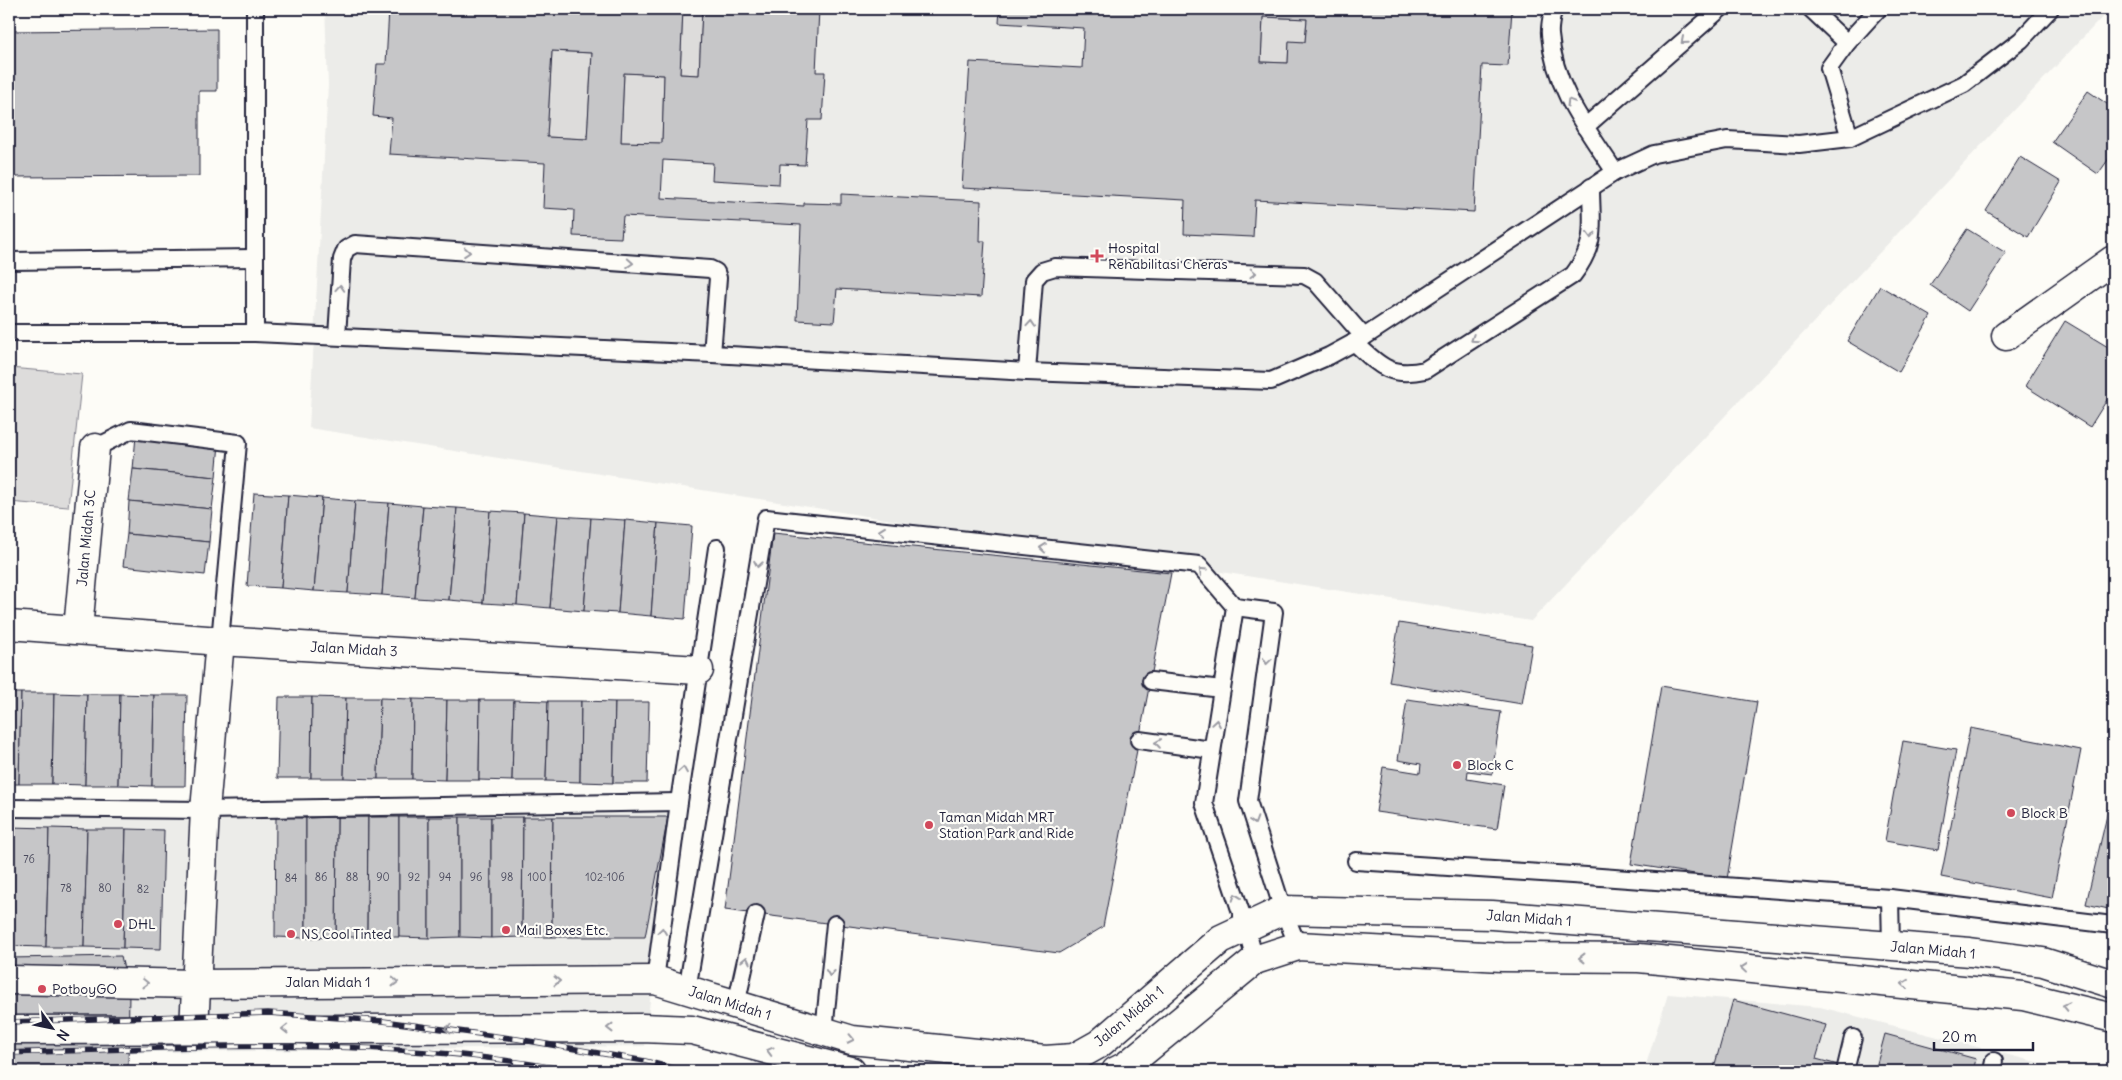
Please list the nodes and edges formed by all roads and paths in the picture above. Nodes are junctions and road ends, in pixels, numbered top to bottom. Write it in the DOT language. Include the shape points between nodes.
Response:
graph roads {
  1 [pos="255,9"];
  2 [pos="1553,9"];
  3 [pos="1720,9"];
  4 [pos="1811,9"];
  5 [pos="1878,9"];
  6 [pos="2050,9"];
  7 [pos="1847,44"];
  8 [pos="1585,127"];
  9 [pos="1850,138"];
  10 [pos="1615,172"];
  11 [pos="1591,187"];
  12 [pos="255,258"];
  13 [pos="2113,260"];
  14 [pos="9,261"];
  15 [pos="9,333"];
  16 [pos="255,333"];
  17 [pos="336,336"];
  18 [pos="2006,336"];
  19 [pos="1359,339"];
  20 [pos="712,354"];
  21 [pos="1027,372"];
  22 [pos="95,448"];
  23 [pos="717,548"];
  24 [pos="1235,606"];
  25 [pos="9,625"];
  26 [pos="78,629"];
  27 [pos="220,641"];
  28 [pos="699,670"];
  29 [pos="1150,681"];
  30 [pos="1222,689"];
  31 [pos="1139,740"];
  32 [pos="1212,750"];
  33 [pos="679,802"];
  34 [pos="9,808"];
  35 [pos="205,810"];
  36 [pos="1356,861"];
  37 [pos="1890,898"];
  38 [pos="1283,910"];
  39 [pos="756,914"];
  40 [pos="835,924"];
  41 [pos="2113,925"];
  42 [pos="1246,927"];
  43 [pos="1298,946"];
  44 [pos="1891,946"];
  45 [pos="1254,960"];
  46 [pos="9,980"];
  47 [pos="655,980"];
  48 [pos="196,984"];
  49 [pos="2113,984"];
  50 [pos="687,990"];
  51 [pos="736,1005"];
  52 [pos="2113,1018"];
  53 [pos="194,1029"];
  54 [pos="9,1030"];
  55 [pos="824,1032"];
  56 [pos="1853,1038"];
  57 [pos="1846,1067"];
  58 [pos="851,1071"];
  59 [pos="1116,1071"];
  1 -- 12 [label="lane"];
  8 -- 2 [label="lane, one-way" via="1556,72 1549,34"];
  3 -- 8 [label="lane, one-way"];
  4 -- 7 [label="lane"];
  5 -- 7 [label="lane"];
  6 -- 9 [label="lane" via="2021,40 1964,84"];
  7 -- 9 [label="lane" via="1829,68"];
  8 -- 10 [label="lane"];
  9 -- 10 [label="lane" via="1799,144 1727,140 1654,154"];
  10 -- 11 [label="lane"];
  11 -- 19 [label="lane"];
  11 -- 19 [label="lane, one-way" via="1592,241 1573,275 1425,370 1392,372 1380,366"];
  12 -- 14 [label="lane"];
  12 -- 16 [label="lane"];
  13 -- 18 [label="street"];
  15 -- 16 [label="lane"];
  16 -- 17 [label="lane"];
  17 -- 20 [label="lane"];
  17 -- 20 [label="lane, one-way" via="342,259 346,249 354,244 710,269 718,278"];
  19 -- 21 [label="lane" via="1271,381"];
  21 -- 19 [label="lane, one-way" via="1034,280 1042,271 1055,267 1304,275 1315,282"];
  20 -- 21 [label="lane"];
  22 -- 26 [label="street, Jalan Midah 3C"];
  22 -- 27 [label="lane" via="131,430 238,443"];
  23 -- 28 [label="lane"];
  24 -- 30 [label="lane"];
  24 -- 38 [label="lane, one-way" via="1274,612 1248,801"];
  24 -- 50 [label="lane, one-way" via="1199,565 766,518"];
  25 -- 26 [label="street, Jalan Midah 3"];
  26 -- 27 [label="street, Jalan Midah 3"];
  27 -- 28 [label="street, Jalan Midah 3"];
  27 -- 35 [label="street"];
  33 -- 28 [label="lane, one-way"];
  29 -- 30 [label="lane"];
  32 -- 30 [label="lane, one-way"];
  32 -- 31 [label="lane, one-way"];
  42 -- 32 [label="lane, one-way" via="1204,803"];
  33 -- 35 [label="lane"];
  47 -- 33 [label="lane, one-way"];
  34 -- 35 [label="lane"];
  35 -- 48 [label="street"];
  36 -- 37 [label="lane"];
  37 -- 41 [label="lane"];
  37 -- 44 [label="lane"];
  38 -- 42 [label="street, Jalan Midah 1"];
  38 -- 43 [label="lane"];
  38 -- 44 [label="street, Jalan Midah 1" via="1492,915"];
  51 -- 39 [label="lane, one-way"];
  40 -- 55 [label="lane, one-way"];
  42 -- 45 [label="lane"];
  55 -- 42 [label="street, Jalan Midah 1, one-way" via="852,1040 1035,1059 1074,1058 1099,1044 1221,939"];
  43 -- 45 [label="street"];
  52 -- 43 [label="street, one-way" via="2023,996 1639,958 1502,957"];
  44 -- 49 [label="street, Jalan Midah 1" via="2043,962"];
  45 -- 59 [label="street"];
  46 -- 48 [label="street, Jalan Midah 1, one-way"];
  48 -- 47 [label="street, Jalan Midah 1, one-way"];
  47 -- 50 [label="street, Jalan Midah 1"];
  48 -- 53 [label="street"];
  50 -- 51 [label="street, Jalan Midah 1"];
  51 -- 55 [label="street, Jalan Midah 1"];
  53 -- 54 [label="street"];
  58 -- 53 [label="street, one-way" via="692,1030"];
  56 -- 57 [label="lane"];
}
